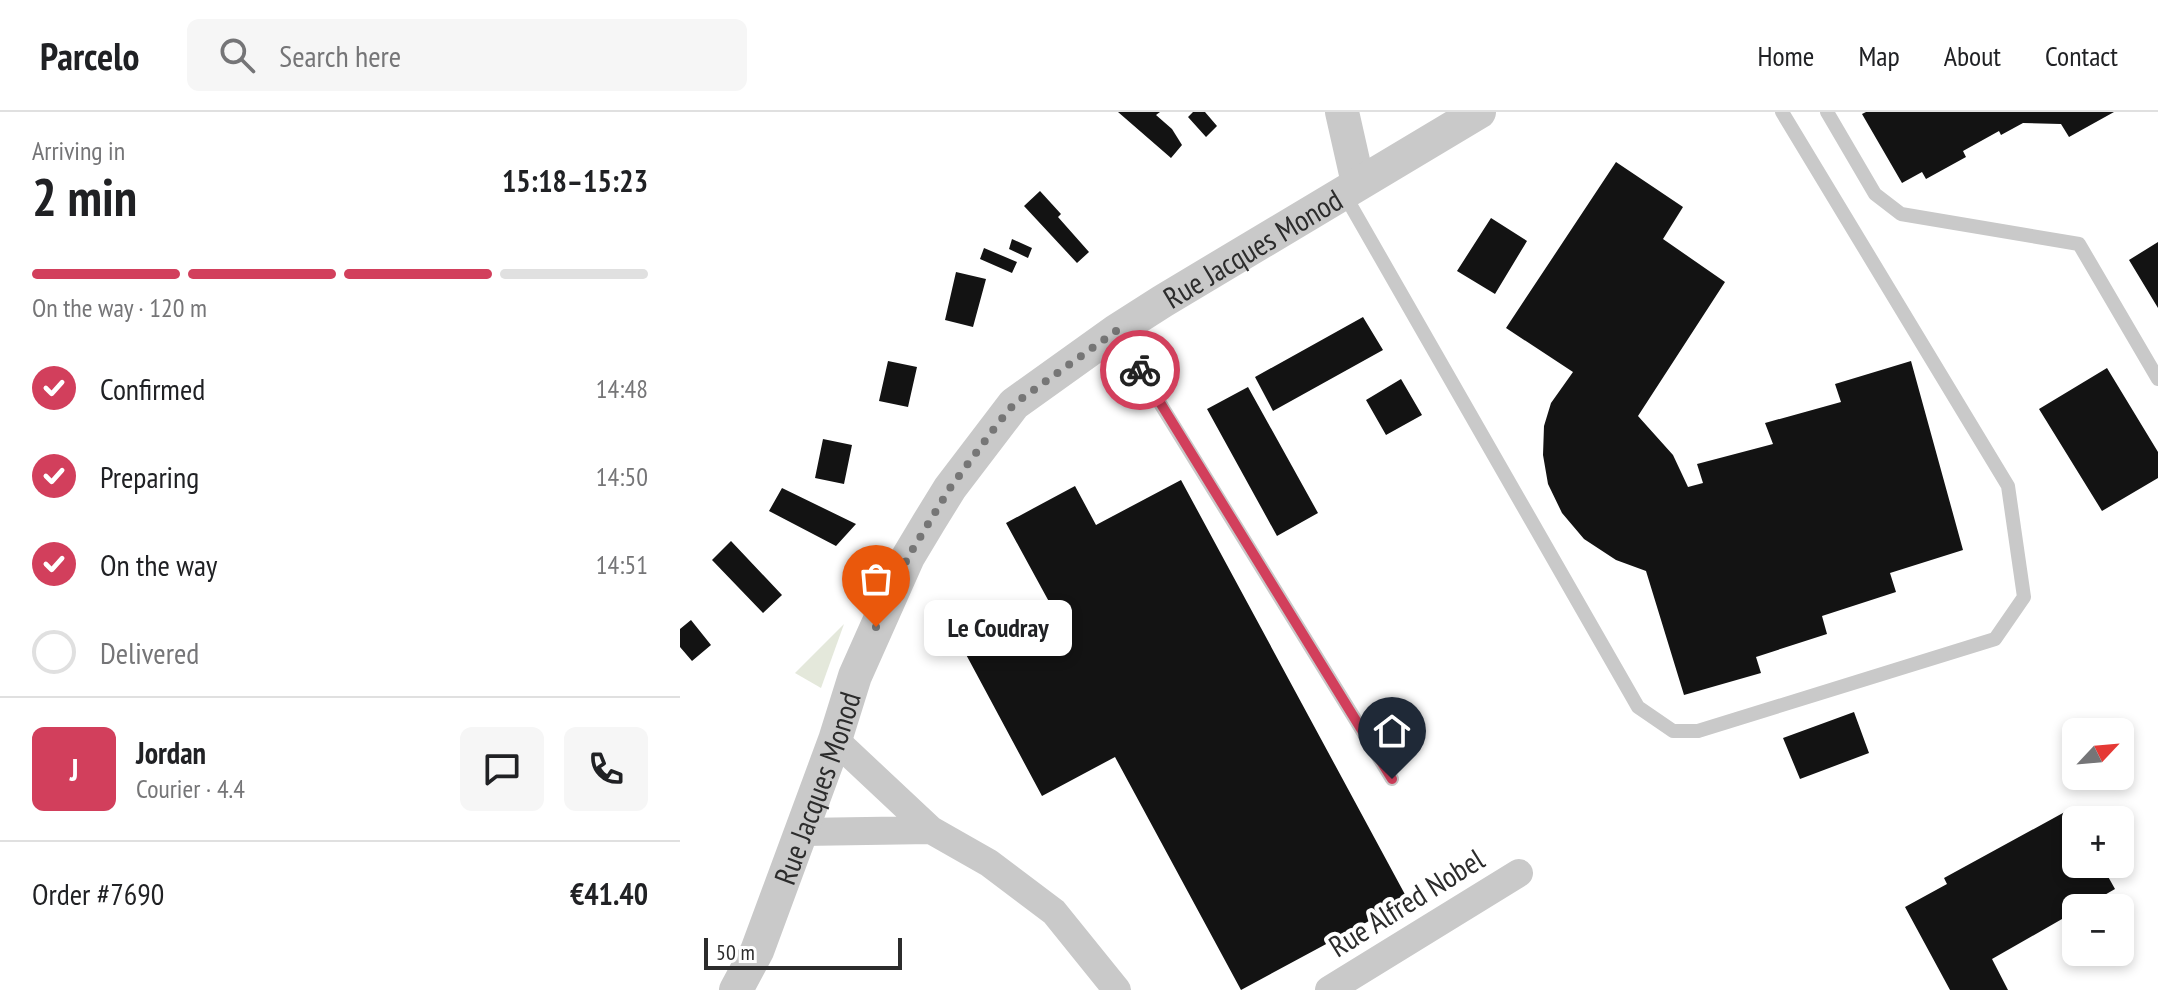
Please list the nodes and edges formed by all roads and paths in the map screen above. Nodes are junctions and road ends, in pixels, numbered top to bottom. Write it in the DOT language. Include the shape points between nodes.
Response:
graph roads {
  1 [pos="1342,112"];
  2 [pos="1479,112"];
  3 [pos="1782,112"];
  4 [pos="1827,112"];
  5 [pos="1350,187"];
  6 [pos="1116,331"];
  7 [pos="2158,379"];
  8 [pos="835,740"];
  9 [pos="1392,779"];
  10 [pos="931,830"];
  11 [pos="802,832"];
  12 [pos="1519,873"];
  13 [pos="736,990"];
  14 [pos="1117,990"];
  15 [pos="1329,990"];
  1 -- 5 [label="street"];
  2 -- 5 [label="street, Rue Jacques Monod"];
  3 -- 5 [label="lane" via="2008,486 2024,597 1995,639 1698,731 1673,731 1638,707"];
  4 -- 7 [label="lane" via="1875,194 1901,214 2079,244"];
  5 -- 6 [label="street, Rue Jacques Monod"];
  6 -- 8 [label="street, Rue Jacques Monod" via="1014,404 950,488 892,590 855,676"];
  6 -- 9 [label="lane"];
  8 -- 10 [label="street"];
  8 -- 11 [label="street, Rue Jacques Monod"];
  10 -- 11 [label="street"];
  10 -- 14 [label="street" via="989,863 1054,912"];
  11 -- 13 [label="street, Rue Jacques Monod" via="757,951"];
  12 -- 15 [label="street, Rue Alfred Nobel"];
}
